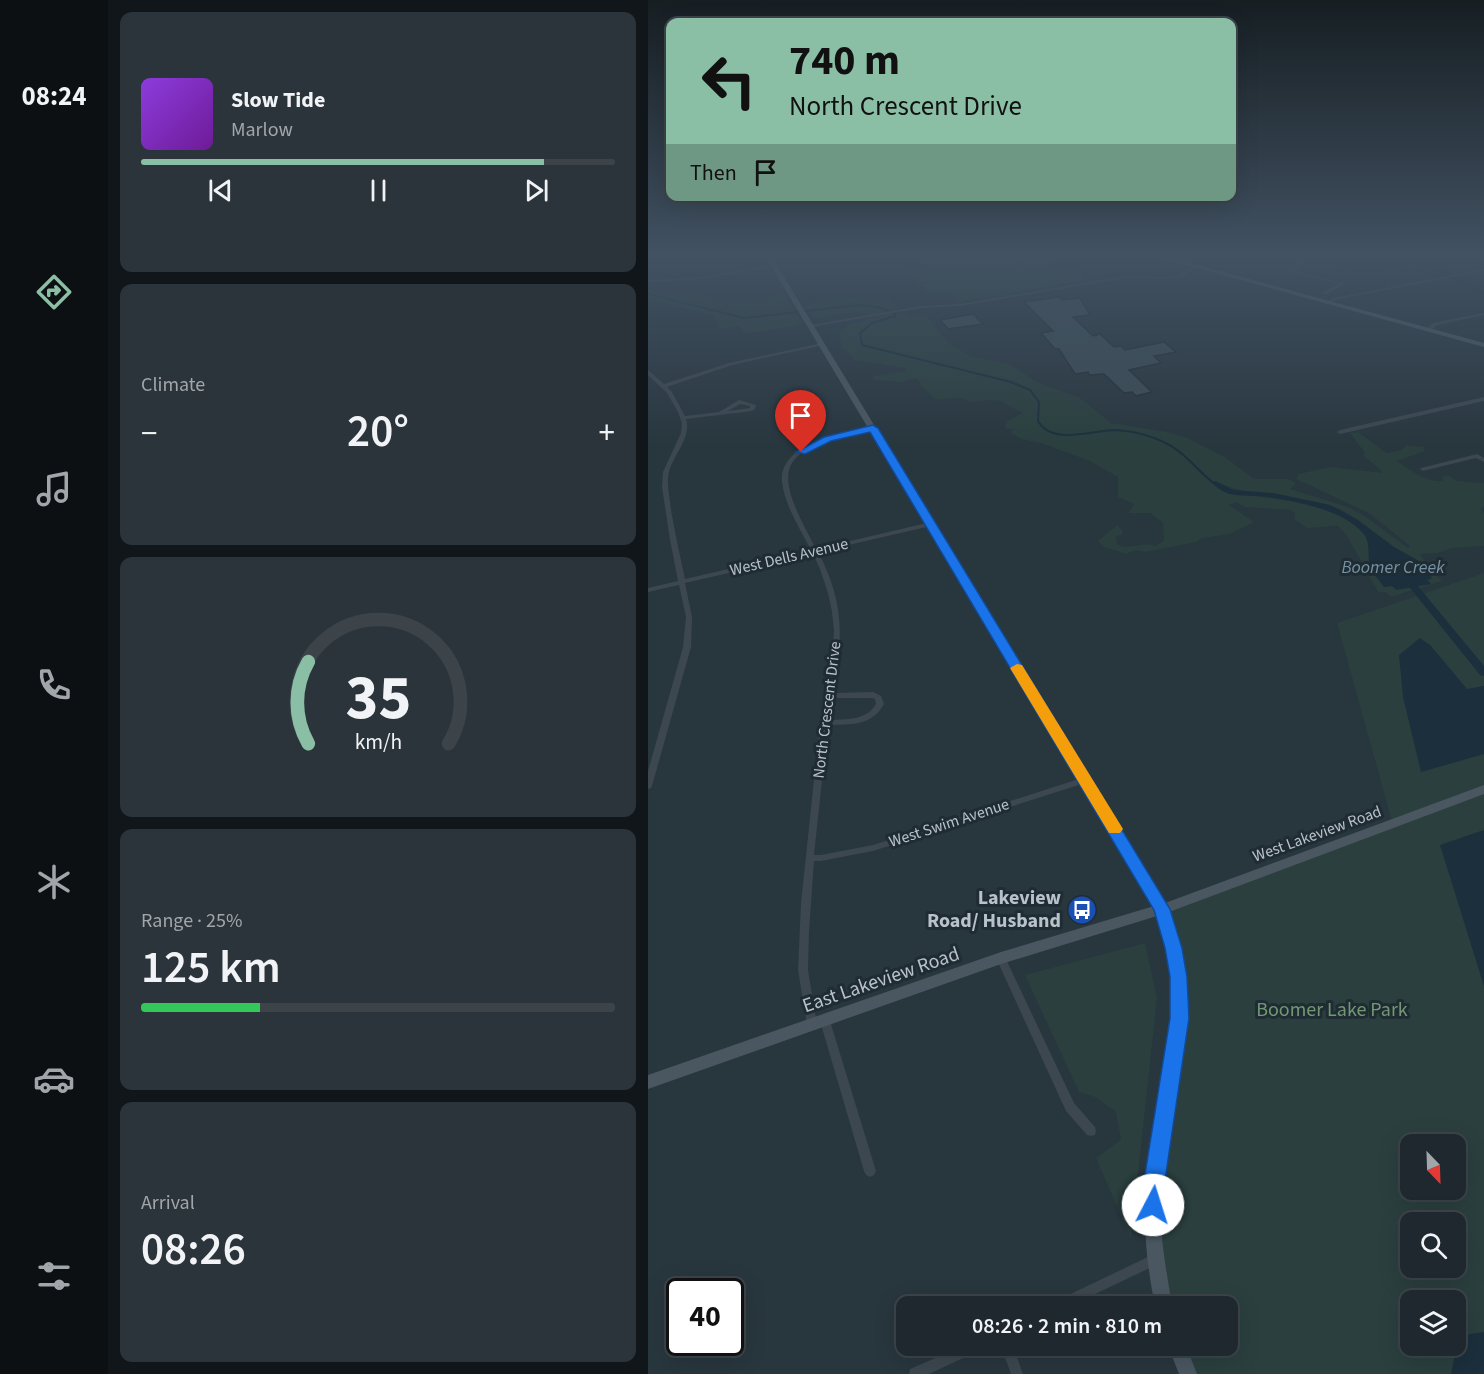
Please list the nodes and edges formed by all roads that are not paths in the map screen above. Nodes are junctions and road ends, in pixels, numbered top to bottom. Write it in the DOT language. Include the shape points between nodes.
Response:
graph roads {
  1 [pos="806,318"];
  2 [pos="856,318"];
  3 [pos="1384,318"];
  4 [pos="1464,318"];
  5 [pos="811,326"];
  6 [pos="1428,330"];
  7 [pos="822,344"];
  8 [pos="1484,345"];
  9 [pos="648,372"];
  10 [pos="664,386"];
  11 [pos="1484,399"];
  12 [pos="722,412"];
  13 [pos="683,417"];
  14 [pos="873,428"];
  15 [pos="1340,432"];
  16 [pos="1484,460"];
  17 [pos="1423,469"];
  18 [pos="931,524"];
  19 [pos="814,551"];
  20 [pos="682,582"];
  21 [pos="648,590"];
  22 [pos="828,696"];
  23 [pos="825,723"];
  24 [pos="1085,780"];
  25 [pos="648,786"];
  26 [pos="1484,789"];
  27 [pos="811,858"];
  28 [pos="1162,909"];
  29 [pos="1001,958"];
  30 [pos="818,1023"];
  31 [pos="648,1082"];
  32 [pos="1091,1131"];
  33 [pos="870,1171"];
  34 [pos="1154,1260"];
  35 [pos="1079,1296"];
  36 [pos="1162,1296"];
  37 [pos="954,1356"];
  38 [pos="1010,1356"];
  39 [pos="1181,1356"];
  40 [pos="915,1374"];
  41 [pos="1017,1374"];
  42 [pos="1188,1374"];
  1 -- 5 [label="street"];
  2 -- 5 [label="street"];
  3 -- 6 [label="street"];
  4 -- 6 [label="street" via="1436,324"];
  5 -- 7 [label="street"];
  6 -- 8 [label="street"];
  7 -- 10 [label="street" via="731,364"];
  7 -- 14 [label="street"];
  9 -- 10 [label="street"];
  10 -- 13 [label="street"];
  11 -- 15 [label="street"];
  12 -- 12 [label="street" via="734,412 754,407 742,401"];
  12 -- 13 [label="street"];
  13 -- 20 [label="street" via="684,433 666,472 665,487"];
  14 -- 18 [label="street"];
  14 -- 19 [label="street, North Crescent Drive" via="814,444 786,466 784,483"];
  16 -- 17 [label="street" via="1477,456"];
  18 -- 19 [label="street, West Dells Avenue"];
  18 -- 24 [label="street"];
  19 -- 20 [label="street, West Dells Avenue"];
  19 -- 22 [label="street, North Crescent Drive" via="836,618 837,639"];
  20 -- 21 [label="street, West Dells Avenue"];
  20 -- 25 [label="street" via="689,617 687,647"];
  22 -- 23 [label="street, North Crescent Drive"];
  22 -- 23 [label="street" via="873,695 880,704 868,718"];
  23 -- 27 [label="street, North Crescent Drive"];
  24 -- 27 [label="street, West Swim Avenue" via="873,848"];
  24 -- 28 [label="street"];
  26 -- 28 [label="street, West Lakeview Road"];
  27 -- 30 [label="street, North Crescent Drive" via="803,963"];
  28 -- 29 [label="street, East Lakeview Road"];
  28 -- 34 [label="street" via="1177,968 1180,1018 1153,1187"];
  29 -- 30 [label="street, East Lakeview Road"];
  29 -- 32 [label="street" via="1070,1107"];
  30 -- 31 [label="street, East Lakeview Road"];
  30 -- 33 [label="street, North Crescent Drive"];
  34 -- 35 [label="street"];
  34 -- 36 [label="street"];
  37 -- 40 [label="street"];
  38 -- 41 [label="street"];
  39 -- 42 [label="street"];
}
